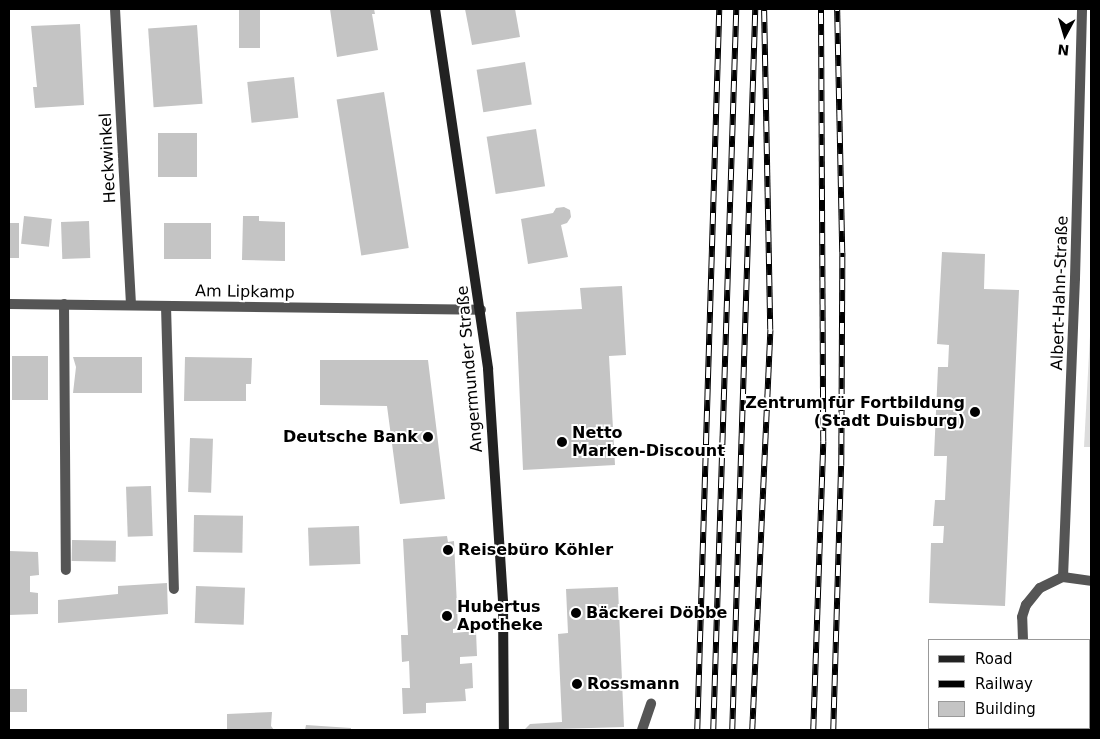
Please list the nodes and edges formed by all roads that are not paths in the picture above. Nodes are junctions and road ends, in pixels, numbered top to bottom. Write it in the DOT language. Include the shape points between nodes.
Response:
graph roads {
  1 [pos="116,9"];
  2 [pos="435,9"];
  3 [pos="1082,9"];
  4 [pos="9,304"];
  5 [pos="64,304"];
  6 [pos="131,305"];
  7 [pos="166,306"];
  8 [pos="481,310"];
  9 [pos="66,570"];
  10 [pos="1063,577"];
  11 [pos="1091,580"];
  12 [pos="174,589"];
  13 [pos="1024,639"];
  14 [pos="651,704"];
  15 [pos="504,730"];
  16 [pos="642,730"];
  1 -- 6 [label="street, Heckwinkel"];
  2 -- 8 [label="main road, Angermunder Straße"];
  3 -- 10 [label="street, Albert-Hahn-Straße"];
  4 -- 5 [label="street, Am Lipkamp"];
  5 -- 6 [label="street, Am Lipkamp"];
  5 -- 9 [label="street"];
  6 -- 7 [label="street, Am Lipkamp"];
  7 -- 8 [label="street, Am Lipkamp"];
  7 -- 12 [label="street"];
  8 -- 15 [label="main road, Angermunder Straße" via="503,602"];
  10 -- 11 [label="street"];
  10 -- 13 [label="street" via="1040,588 1030,600 1022,617"];
  14 -- 16 [label="street"];
}
